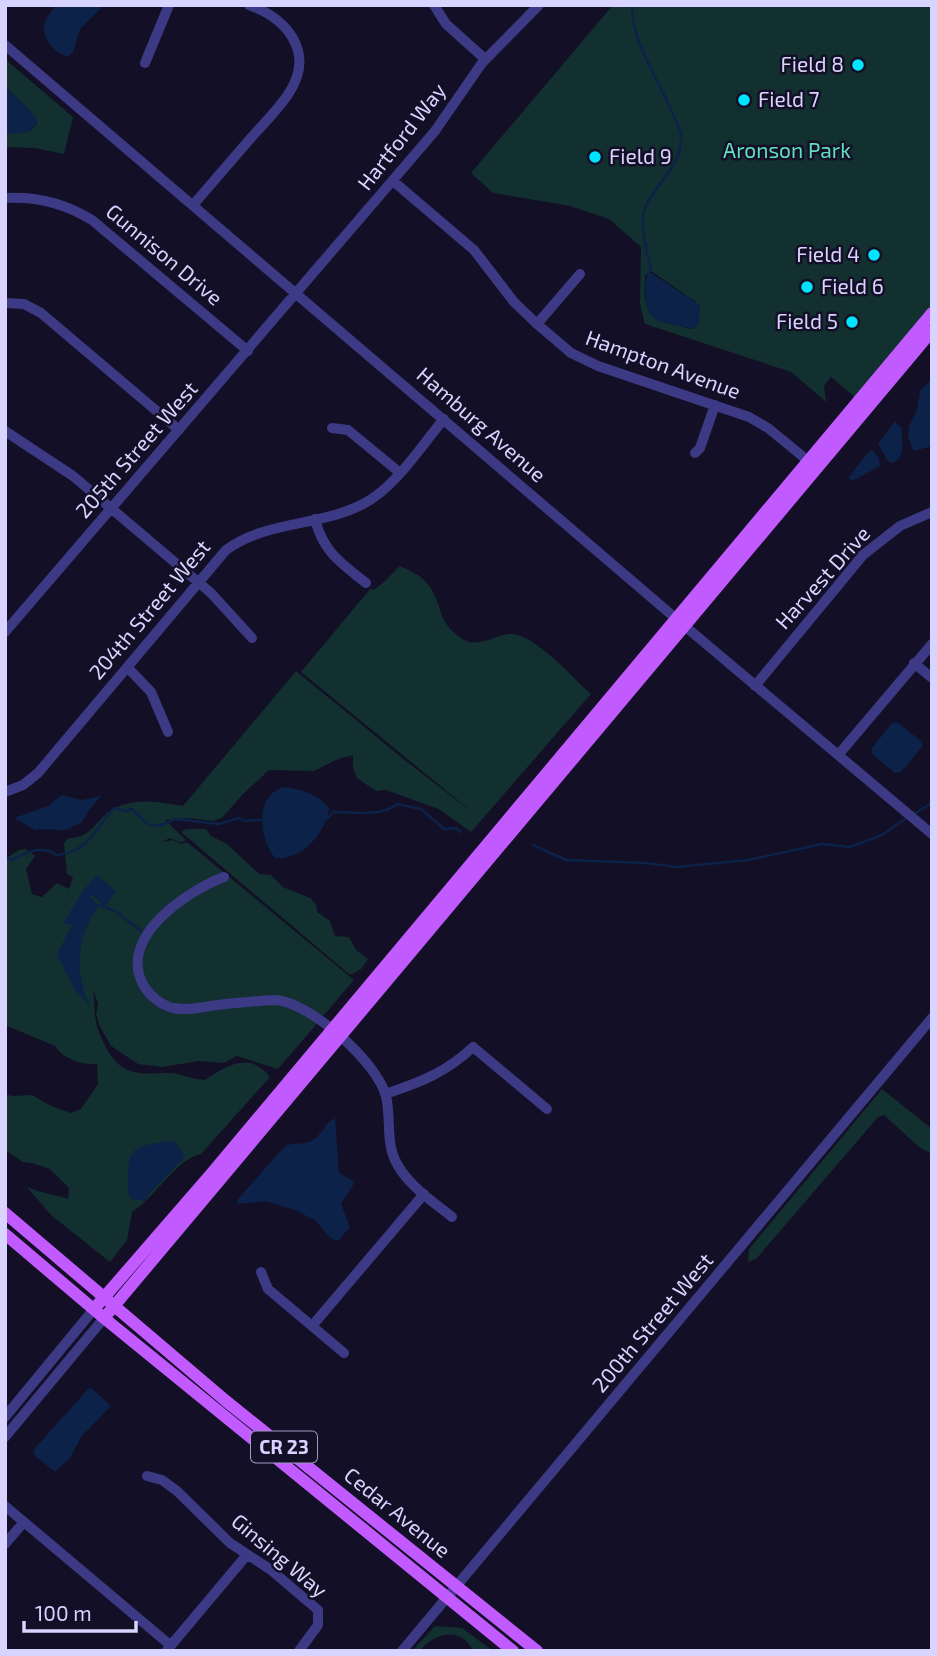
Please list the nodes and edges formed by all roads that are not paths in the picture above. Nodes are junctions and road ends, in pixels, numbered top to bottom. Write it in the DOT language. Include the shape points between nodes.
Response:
graph roads {
  1 [pos="169,5"];
  2 [pos="249,5"];
  3 [pos="434,5"];
  4 [pos="539,5"];
  5 [pos="5,45"];
  6 [pos="485,59"];
  7 [pos="145,63"];
  8 [pos="393,181"];
  9 [pos="5,198"];
  10 [pos="193,205"];
  11 [pos="579,274"];
  12 [pos="298,294"];
  13 [pos="5,303"];
  14 [pos="932,313"];
  15 [pos="537,324"];
  16 [pos="932,331"];
  17 [pos="248,351"];
  18 [pos="715,405"];
  19 [pos="444,419"];
  20 [pos="332,428"];
  21 [pos="179,430"];
  22 [pos="5,431"];
  23 [pos="695,453"];
  24 [pos="807,460"];
  25 [pos="399,472"];
  26 [pos="111,508"];
  27 [pos="932,512"];
  28 [pos="315,519"];
  29 [pos="197,582"];
  30 [pos="366,583"];
  31 [pos="680,622"];
  32 [pos="5,632"];
  33 [pos="252,638"];
  34 [pos="932,644"];
  35 [pos="915,663"];
  36 [pos="127,667"];
  37 [pos="932,678"];
  38 [pos="755,685"];
  39 [pos="168,732"];
  40 [pos="839,754"];
  41 [pos="5,792"];
  42 [pos="932,834"];
  43 [pos="224,877"];
  44 [pos="932,1018"];
  45 [pos="335,1034"];
  46 [pos="386,1094"];
  47 [pos="547,1109"];
  48 [pos="424,1194"];
  49 [pos="5,1213"];
  50 [pos="452,1217"];
  51 [pos="5,1234"];
  52 [pos="261,1272"];
  53 [pos="109,1302"];
  54 [pos="99,1314"];
  55 [pos="312,1326"];
  56 [pos="344,1353"];
  57 [pos="5,1417"];
  58 [pos="5,1437"];
  59 [pos="147,1476"];
  60 [pos="5,1506"];
  61 [pos="24,1522"];
  62 [pos="5,1544"];
  63 [pos="246,1556"];
  64 [pos="457,1585"];
  65 [pos="447,1597"];
  66 [pos="168,1648"];
  67 [pos="299,1651"];
  68 [pos="402,1651"];
  69 [pos="513,1651"];
  70 [pos="537,1651"];
  1 -- 7 [label="street"];
  2 -- 10 [label="street" via="269,13 290,32 298,55 297,76 285,98"];
  3 -- 6 [label="street" via="446,24"];
  4 -- 6 [label="street, Hartford Way"];
  5 -- 10 [label="street, Hamburg Avenue"];
  6 -- 8 [label="street, Hartford Way"];
  8 -- 12 [label="street, Hartford Way"];
  8 -- 15 [label="street, Hampton Avenue" via="474,250"];
  9 -- 17 [label="street, Gunnison Drive" via="52,202 92,220"];
  10 -- 12 [label="street, Hamburg Avenue"];
  11 -- 15 [label="street"];
  12 -- 17 [label="street, 205th Street West"];
  12 -- 19 [label="street, Hamburg Avenue"];
  13 -- 21 [label="street" via="24,304 41,313"];
  14 -- 24 [label="main road"];
  15 -- 18 [label="street, Hampton Avenue" via="586,361"];
  16 -- 31 [label="main road"];
  17 -- 21 [label="street, 205th Street West"];
  18 -- 23 [label="street"];
  18 -- 24 [label="street, Hampton Avenue" via="762,424"];
  19 -- 25 [label="street, 204th Street West"];
  19 -- 31 [label="street, Hamburg Avenue"];
  20 -- 25 [label="street" via="348,430"];
  21 -- 26 [label="street, 205th Street West"];
  22 -- 26 [label="street" via="60,465"];
  24 -- 31 [label="main road"];
  25 -- 28 [label="street, 204th Street West" via="361,505"];
  26 -- 29 [label="street"];
  26 -- 32 [label="street, 205th Street West"];
  27 -- 38 [label="street, Harvest Drive" via="900,526 863,555"];
  28 -- 29 [label="street, 204th Street West" via="239,541"];
  28 -- 30 [label="street" via="327,550"];
  29 -- 33 [label="street"];
  29 -- 36 [label="street, 204th Street West"];
  31 -- 38 [label="street, Hamburg Avenue"];
  31 -- 45 [label="main road"];
  34 -- 35 [label="street"];
  35 -- 37 [label="street"];
  35 -- 40 [label="street"];
  36 -- 39 [label="street" via="151,692"];
  36 -- 41 [label="street, 204th Street West" via="41,769 23,785"];
  38 -- 40 [label="street, Hamburg Avenue"];
  40 -- 42 [label="street, Hamburg Avenue"];
  43 -- 45 [label="street" via="182,898 146,936 138,963 145,988 173,1008 287,1001"];
  44 -- 64 [label="street, 200th Street West"];
  45 -- 46 [label="street" via="370,1065"];
  45 -- 53 [label="main road"];
  46 -- 47 [label="street" via="433,1077 473,1046"];
  46 -- 48 [label="street" via="392,1152 401,1170"];
  48 -- 50 [label="street"];
  48 -- 55 [label="street"];
  49 -- 53 [label="main road, CR 23"];
  51 -- 54 [label="main road, CR 23"];
  52 -- 55 [label="street" via="268,1289"];
  53 -- 54 [label="main road"];
  53 -- 64 [label="main road, Cedar Avenue / CR 23"];
  54 -- 57 [label="street"];
  54 -- 58 [label="street"];
  54 -- 65 [label="main road, Cedar Avenue / CR 23"];
  55 -- 56 [label="street"];
  59 -- 63 [label="street, Ginsing Way" via="177,1491"];
  60 -- 61 [label="street"];
  61 -- 62 [label="street"];
  61 -- 66 [label="street"];
  63 -- 66 [label="street"];
  63 -- 67 [label="street, Ginsing Way" via="271,1570 317,1610 318,1625"];
  64 -- 65 [label="street, 200th Street West"];
  64 -- 70 [label="main road, Cedar Avenue / CR 23"];
  65 -- 68 [label="street, 200th Street West"];
  65 -- 69 [label="main road, Cedar Avenue / CR 23"];
}
